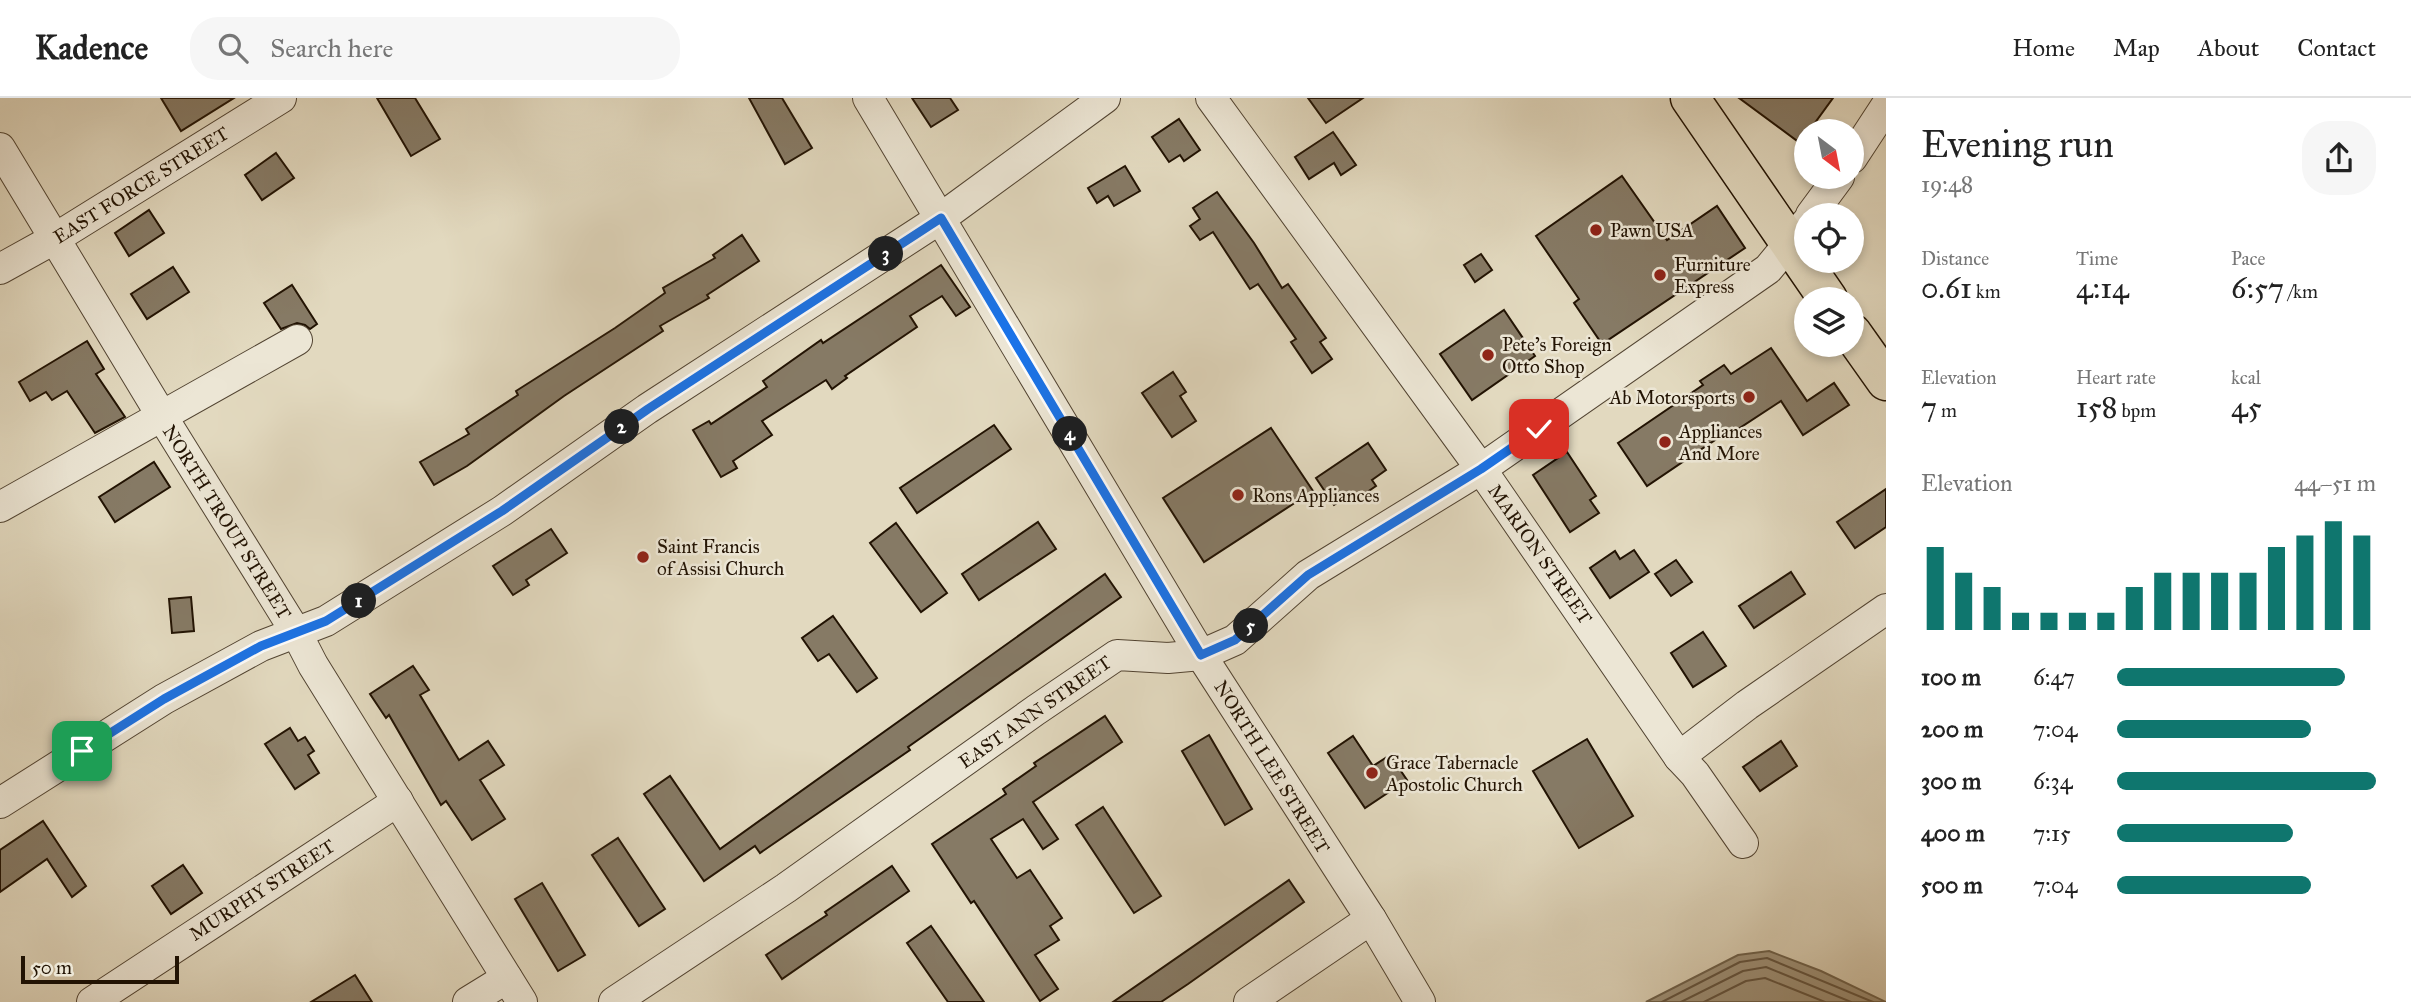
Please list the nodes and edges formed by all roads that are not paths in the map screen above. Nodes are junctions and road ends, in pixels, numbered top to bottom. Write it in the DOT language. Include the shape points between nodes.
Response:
graph roads {
  1 [pos="281,98"];
  2 [pos="867,98"];
  3 [pos="1105,98"];
  4 [pos="1211,98"];
  5 [pos="1690,98"];
  6 [pos="1886,106"];
  7 [pos="1864,140"];
  8 [pos="0,148"];
  9 [pos="941,218"];
  10 [pos="1794,218"];
  11 [pos="1794,237"];
  12 [pos="54,239"];
  13 [pos="0,269"];
  14 [pos="297,340"];
  15 [pos="1864,350"];
  16 [pos="1886,381"];
  17 [pos="163,418"];
  18 [pos="1481,469"];
  19 [pos="0,508"];
  20 [pos="1886,609"];
  21 [pos="297,634"];
  22 [pos="1201,655"];
  23 [pos="1679,757"];
  24 [pos="398,801"];
  25 [pos="0,803"];
  26 [pos="1743,843"];
  27 [pos="1371,919"];
  28 [pos="514,990"];
  29 [pos="92,1002"];
  30 [pos="468,1002"];
  31 [pos="614,1002"];
  32 [pos="1249,1002"];
  33 [pos="1420,1002"];
  1 -- 12 [label="street, EAST FORCE STREET"];
  2 -- 9 [label="street, NORTH LEE STREET"];
  3 -- 9 [label="street"];
  4 -- 18 [label="street, MARION STREET"];
  5 -- 10 [label="main road"];
  6 -- 7 [label="street"];
  8 -- 12 [label="street, NORTH TROUP STREET"];
  9 -- 21 [label="street" via="648,409 502,511 326,621"];
  9 -- 22 [label="street, NORTH LEE STREET"];
  11 -- 18 [label="street, EAST ANN STREET" via="1768,269"];
  12 -- 13 [label="street, EAST FORCE STREET"];
  12 -- 17 [label="street, NORTH TROUP STREET"];
  14 -- 17 [label="street"];
  15 -- 16 [label="main road"];
  17 -- 19 [label="street"];
  17 -- 21 [label="street, NORTH TROUP STREET"];
  18 -- 22 [label="street, EAST ANN STREET" via="1308,575 1235,640"];
  18 -- 23 [label="street, MARION STREET"];
  20 -- 23 [label="street"];
  21 -- 24 [label="street, NORTH TROUP STREET"];
  21 -- 25 [label="street" via="261,646 164,699"];
  22 -- 27 [label="street, NORTH LEE STREET"];
  22 -- 31 [label="street, EAST ANN STREET" via="1117,655 786,888"];
  23 -- 26 [label="street, MARION STREET"];
  24 -- 28 [label="street, NORTH TROUP STREET"];
  24 -- 29 [label="street, MURPHY STREET"];
  27 -- 32 [label="street"];
  27 -- 33 [label="street, NORTH LEE STREET"];
  28 -- 30 [label="street"];
}
